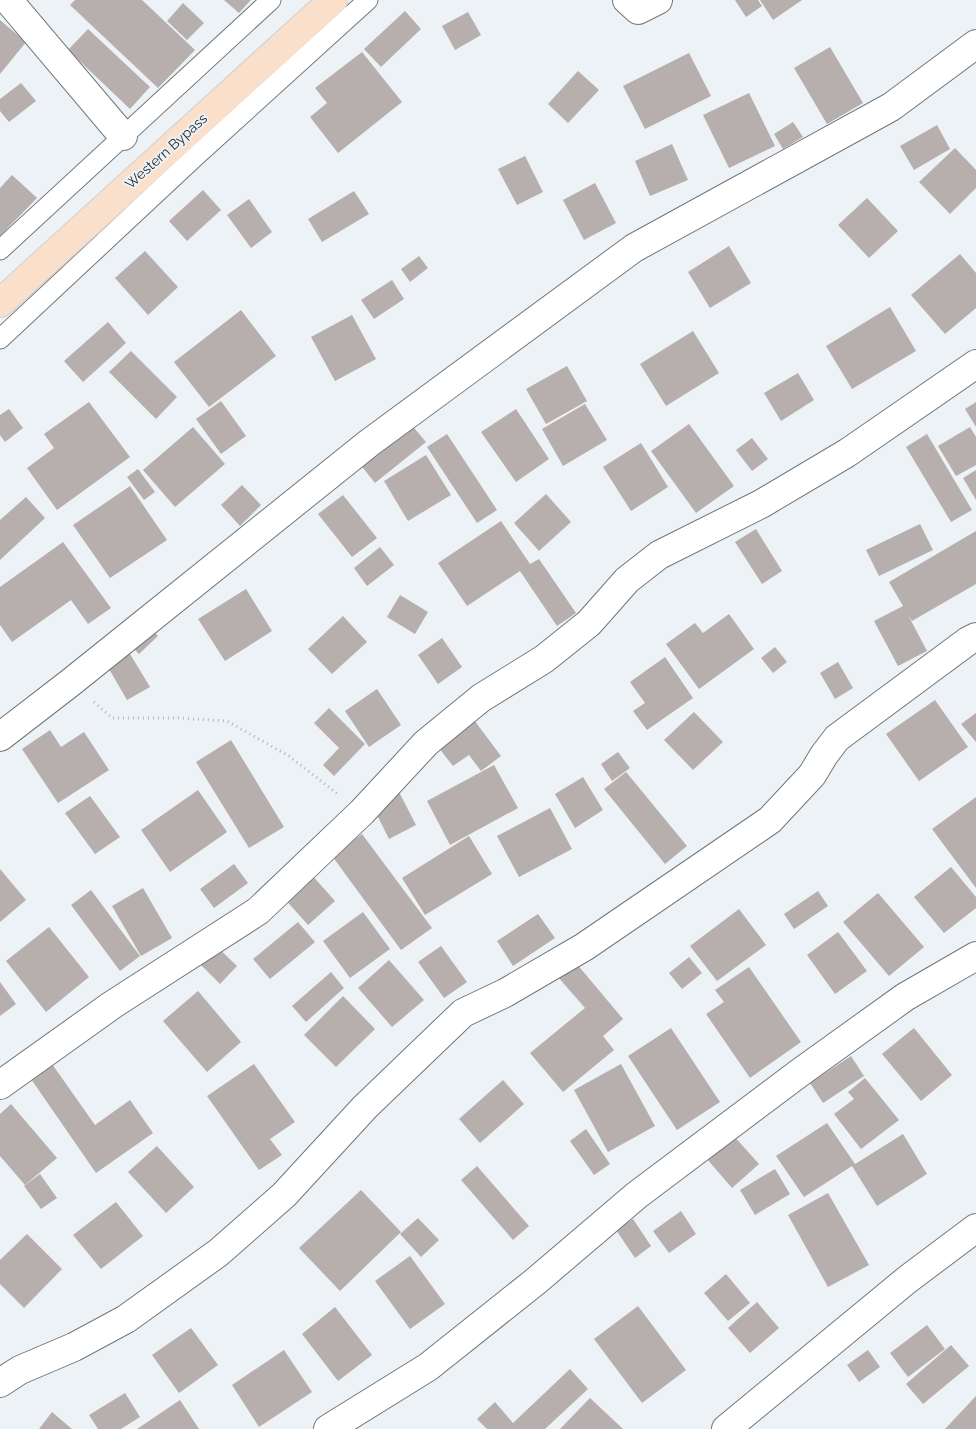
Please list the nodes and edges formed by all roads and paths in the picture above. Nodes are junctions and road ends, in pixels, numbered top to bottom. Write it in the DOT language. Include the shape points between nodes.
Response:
graph roads {
  1 [pos="8,0"];
  2 [pos="271,0"];
  3 [pos="333,0"];
  4 [pos="368,0"];
  5 [pos="627,0"];
  6 [pos="658,0"];
  7 [pos="976,44"];
  8 [pos="123,136"];
  9 [pos="0,250"];
  10 [pos="0,303"];
  11 [pos="0,339"];
  12 [pos="976,364"];
  13 [pos="976,637"];
  14 [pos="70,683"];
  15 [pos="0,737"];
  16 [pos="362,812"];
  17 [pos="976,956"];
  18 [pos="0,1085"];
  19 [pos="976,1228"];
  20 [pos="0,1383"];
  21 [pos="328,1429"];
  22 [pos="726,1429"];
  1 -- 8 [label="street"];
  2 -- 8 [label="lane"];
  3 -- 10 [label="main road, Western Bypass"];
  4 -- 11 [label="lane"];
  5 -- 6 [label="street" via="638,10"];
  7 -- 14 [label="street" via="891,107 634,248 369,444"];
  8 -- 9 [label="lane"];
  12 -- 16 [label="street" via="847,453 760,504 659,555 627,580 589,623 544,659 481,698 426,743"];
  13 -- 20 [label="street" via="838,738 812,775 770,820 584,947 506,993 463,1013 365,1107 284,1195 218,1253 126,1319 74,1347 20,1370"];
  14 -- 15 [label="street"];
  14 -- 16 [label="path" via="112,718 227,721 289,756"];
  16 -- 18 [label="street" via="258,911 112,1005"];
  17 -- 21 [label="street" via="905,997 802,1071 637,1195 428,1367"];
  19 -- 22 [label="street" via="908,1279"];
}
